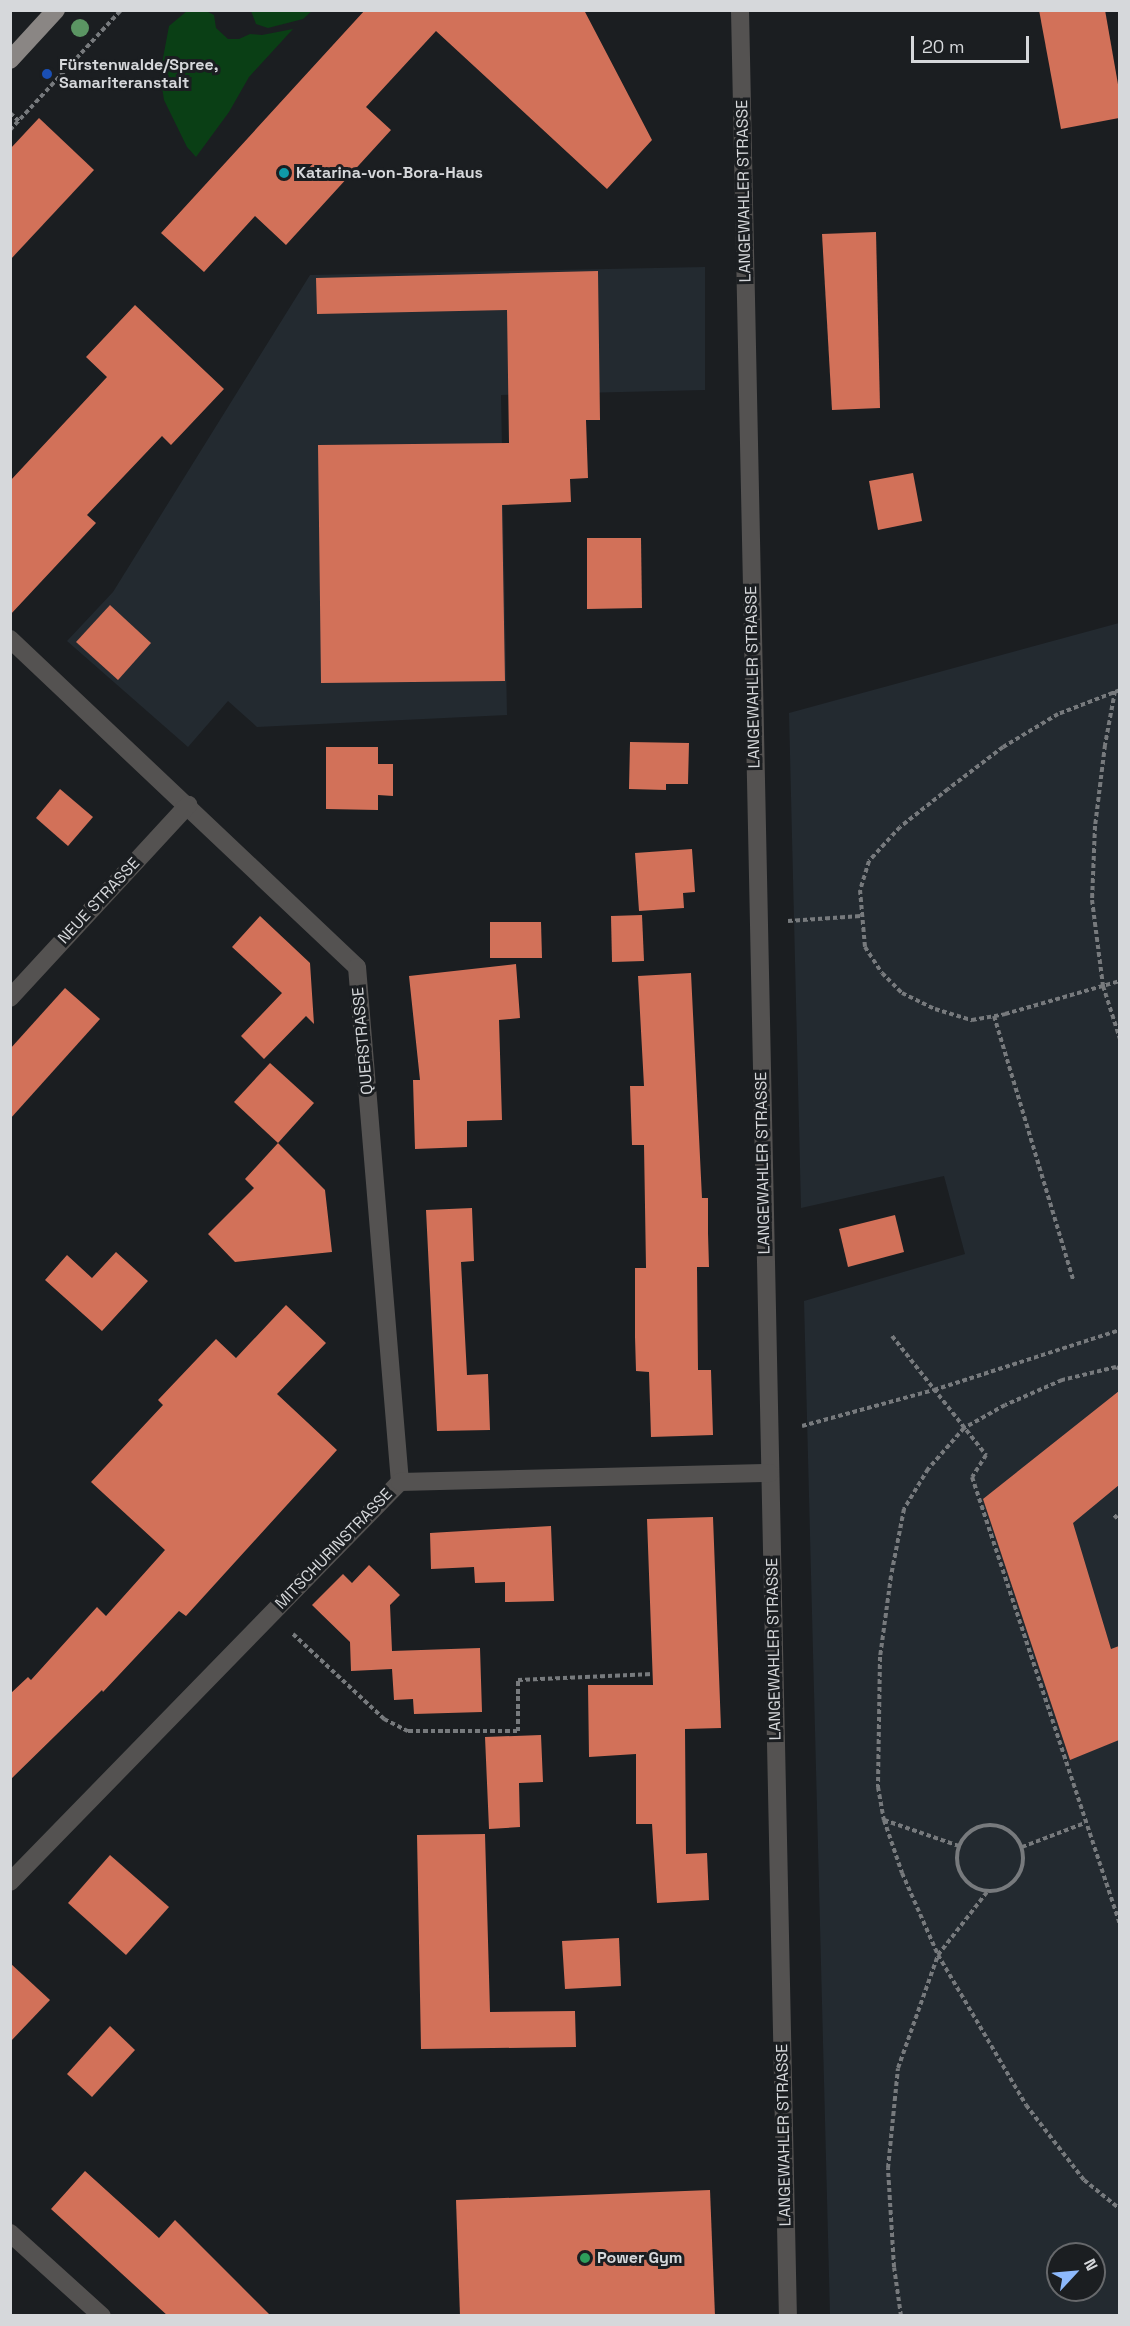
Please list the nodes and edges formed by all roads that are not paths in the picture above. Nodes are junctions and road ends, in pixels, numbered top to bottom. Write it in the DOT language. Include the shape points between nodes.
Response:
graph roads {
  1 [pos="56,10"];
  2 [pos="740,10"];
  3 [pos="10,60"];
  4 [pos="10,639"];
  5 [pos="188,805"];
  6 [pos="10,998"];
  7 [pos="770,1473"];
  8 [pos="399,1482"];
  9 [pos="10,1882"];
  10 [pos="10,2233"];
  11 [pos="102,2316"];
  12 [pos="788,2316"];
  1 -- 3 [label="main road"];
  2 -- 7 [label="street, LANGEWAHLER STRASSE"];
  4 -- 5 [label="street, QUERSTRASSE"];
  5 -- 6 [label="street, NEUE STRASSE"];
  5 -- 8 [label="street, QUERSTRASSE" via="357,967"];
  7 -- 8 [label="street, MITSCHURINSTRASSE"];
  7 -- 12 [label="street, LANGEWAHLER STRASSE"];
  8 -- 9 [label="street, MITSCHURINSTRASSE"];
  10 -- 11 [label="street"];
}
